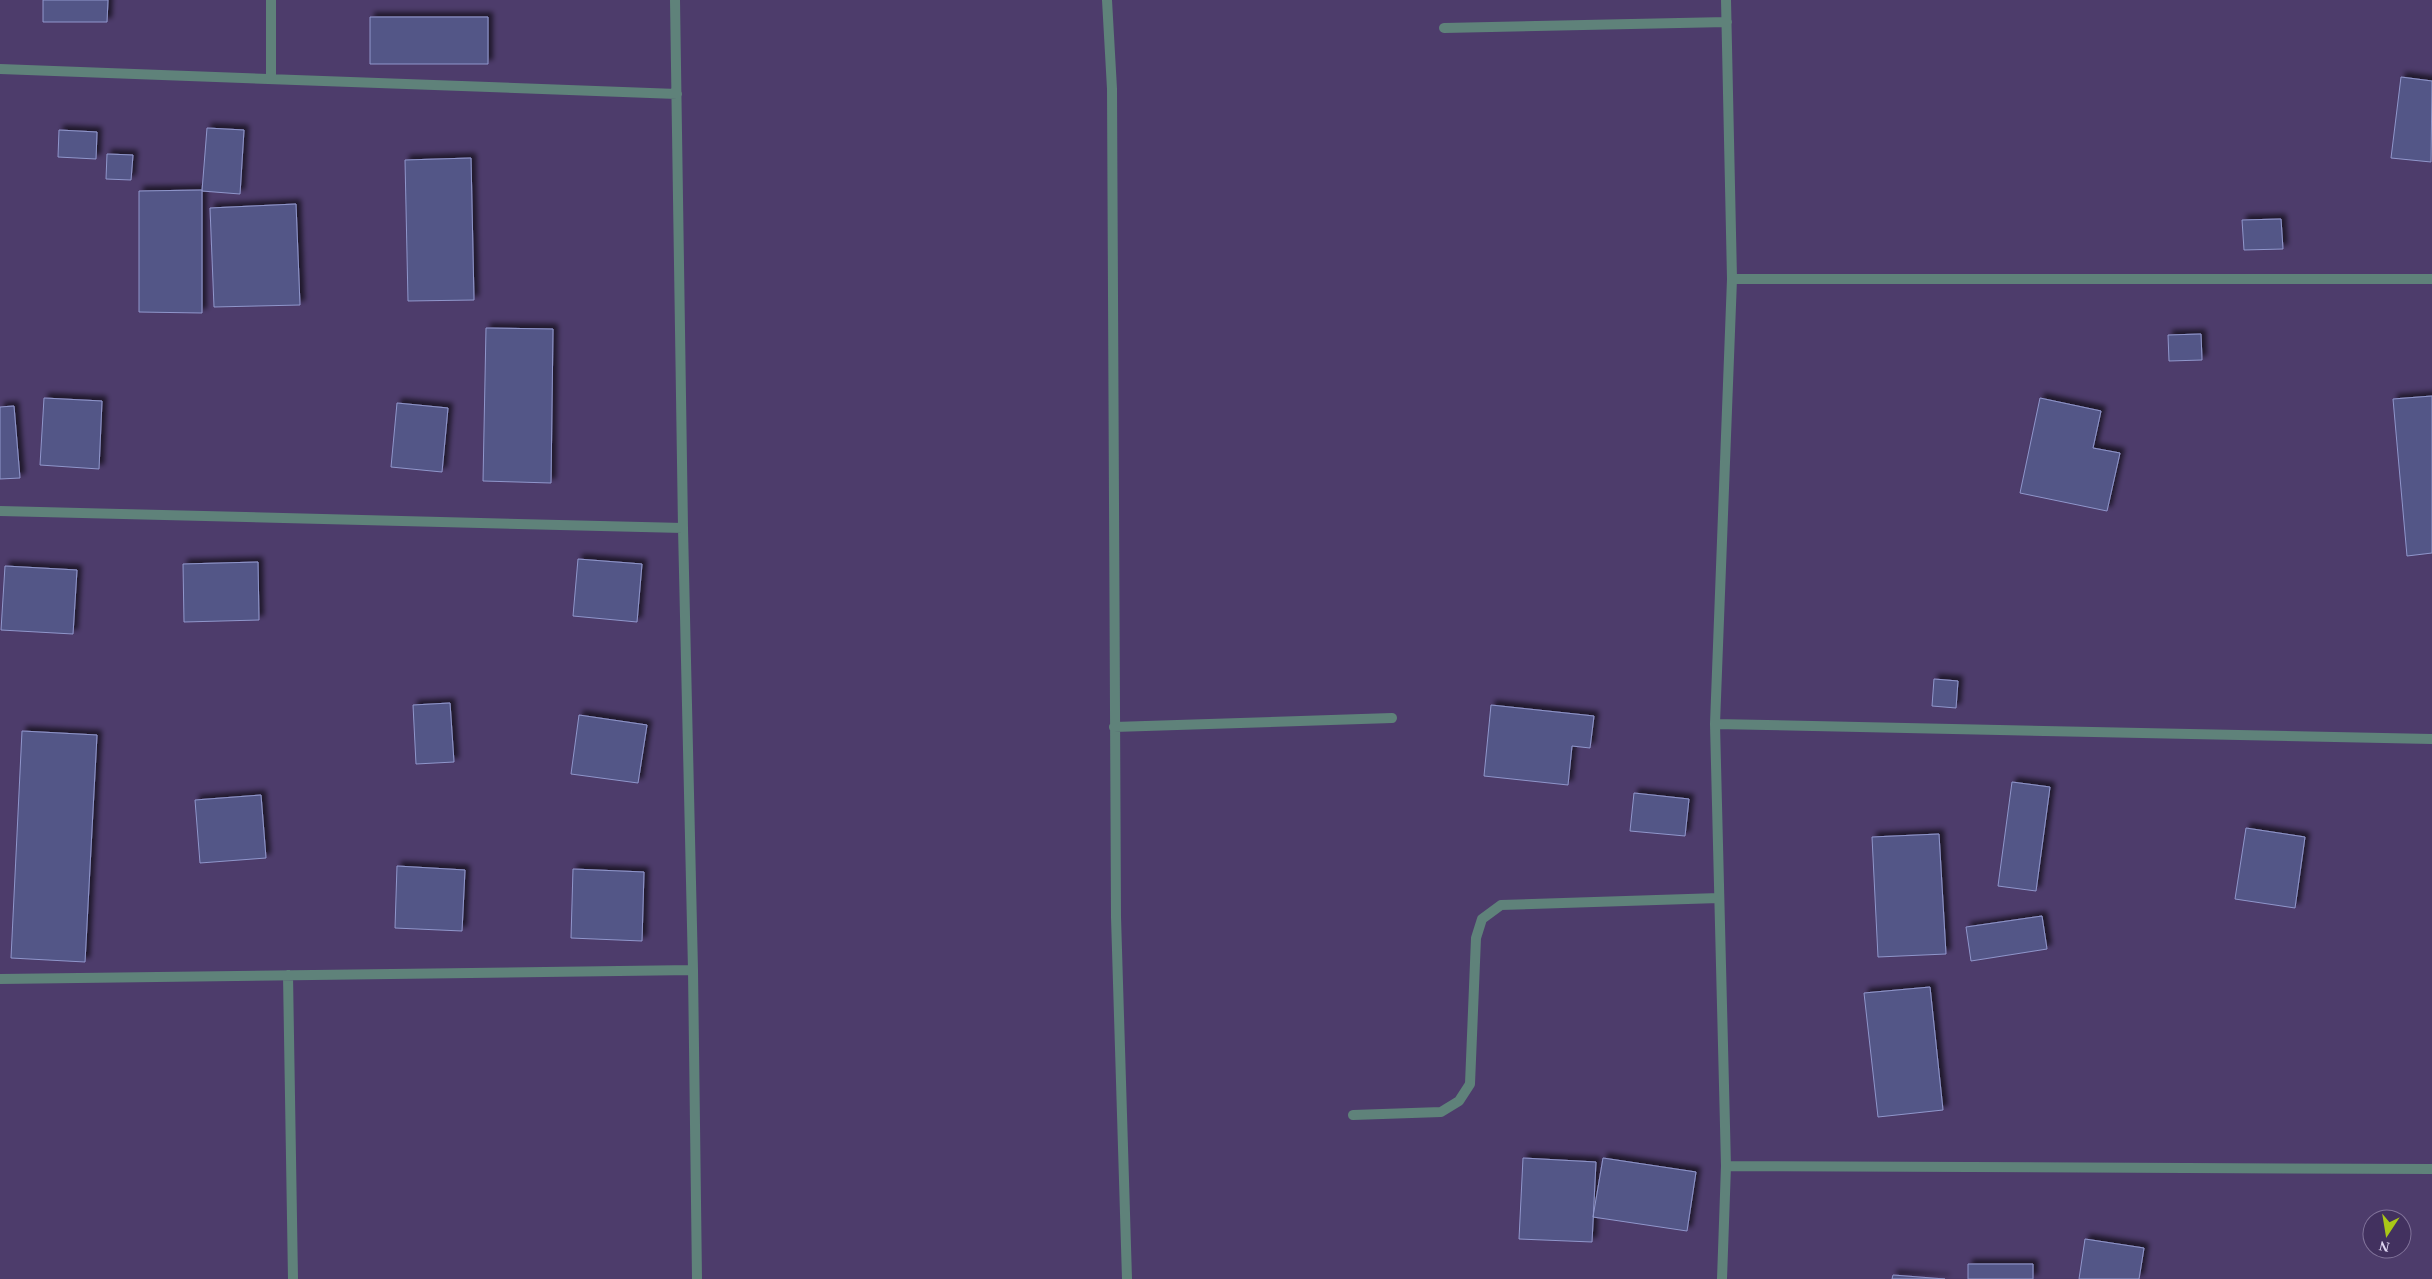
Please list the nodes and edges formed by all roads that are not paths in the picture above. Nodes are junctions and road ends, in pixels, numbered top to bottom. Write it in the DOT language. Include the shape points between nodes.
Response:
graph roads {
  1 [pos="271,0"];
  2 [pos="675,0"];
  3 [pos="1107,0"];
  4 [pos="1726,0"];
  5 [pos="1727,22"];
  6 [pos="1444,28"];
  7 [pos="0,69"];
  8 [pos="271,78"];
  9 [pos="677,94"];
  10 [pos="1732,279"];
  11 [pos="2432,279"];
  12 [pos="0,511"];
  13 [pos="683,528"];
  14 [pos="1392,718"];
  15 [pos="1715,724"];
  16 [pos="1114,728"];
  17 [pos="2432,739"];
  18 [pos="1719,898"];
  19 [pos="694,970"];
  20 [pos="288,975"];
  21 [pos="0,979"];
  22 [pos="1353,1115"];
  23 [pos="1726,1166"];
  24 [pos="2432,1169"];
  25 [pos="293,1279"];
  26 [pos="697,1279"];
  27 [pos="1127,1279"];
  28 [pos="1722,1279"];
  1 -- 8 [label="street"];
  2 -- 9 [label="street"];
  3 -- 16 [label="street" via="1112,89"];
  4 -- 5 [label="street"];
  5 -- 6 [label="street"];
  5 -- 10 [label="street"];
  7 -- 8 [label="street"];
  8 -- 9 [label="street"];
  9 -- 13 [label="street"];
  10 -- 11 [label="street"];
  10 -- 15 [label="street"];
  12 -- 13 [label="street"];
  13 -- 19 [label="street"];
  14 -- 16 [label="street"];
  15 -- 17 [label="street"];
  15 -- 18 [label="street"];
  16 -- 27 [label="street"];
  18 -- 22 [label="street" via="1501,905 1482,919 1476,938 1470,1084 1459,1101 1441,1112"];
  18 -- 23 [label="street"];
  19 -- 20 [label="street"];
  19 -- 26 [label="street"];
  20 -- 21 [label="street"];
  20 -- 25 [label="street"];
  23 -- 24 [label="street"];
  23 -- 28 [label="street"];
}
